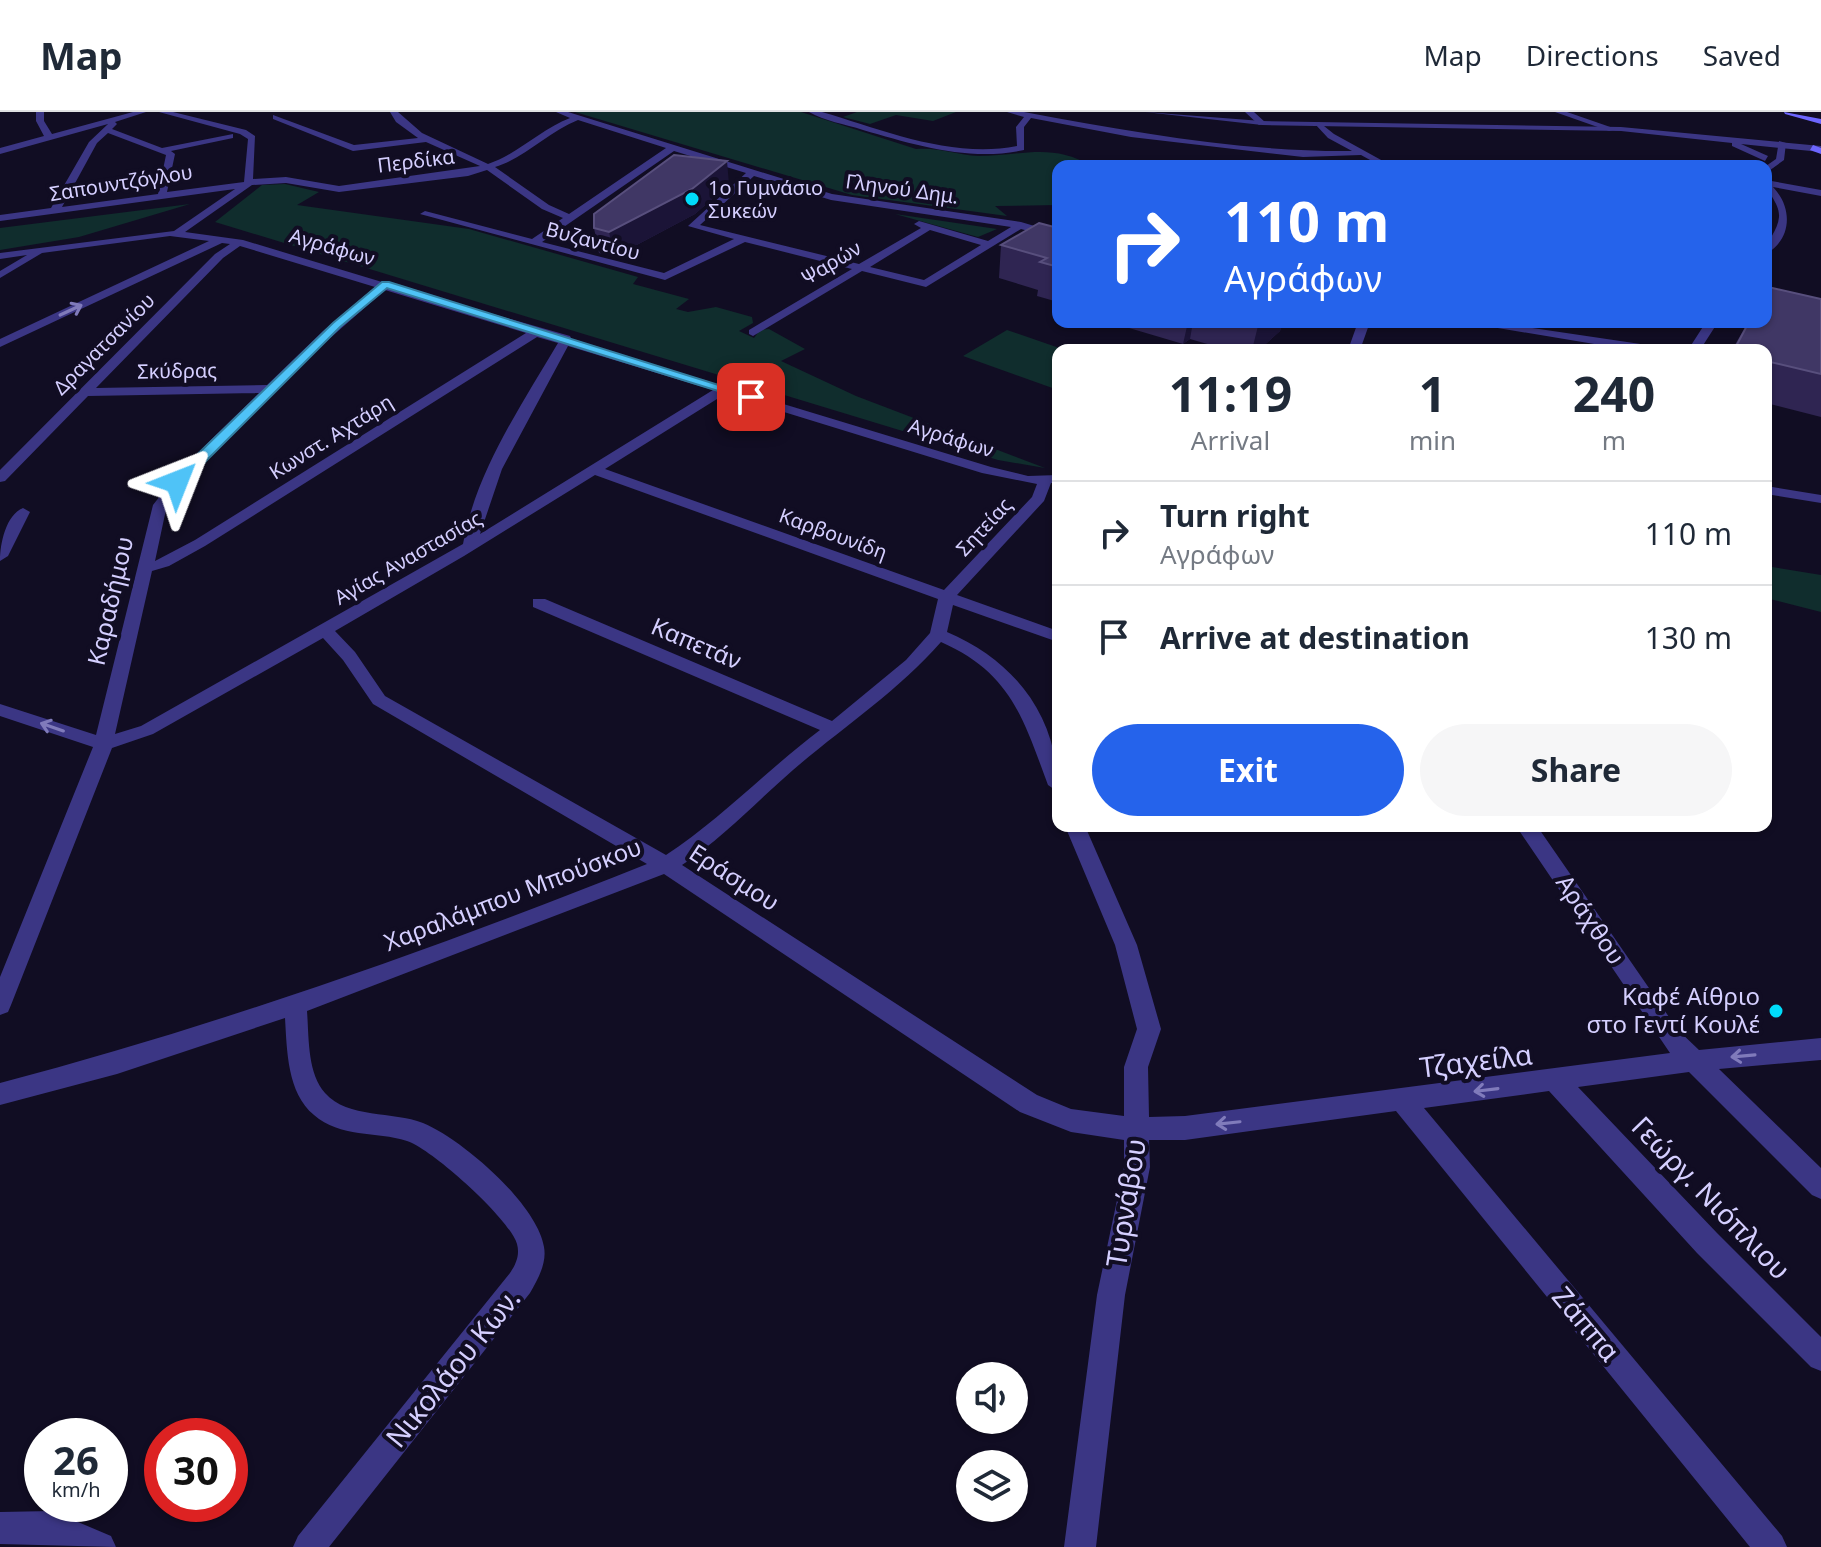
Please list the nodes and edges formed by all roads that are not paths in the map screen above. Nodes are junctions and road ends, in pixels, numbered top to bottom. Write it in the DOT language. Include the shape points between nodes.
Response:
graph roads {
  1 [pos="40,112"];
  2 [pos="142,112"];
  3 [pos="163,112"];
  4 [pos="394,112"];
  5 [pos="560,112"];
  6 [pos="813,112"];
  7 [pos="1011,112"];
  8 [pos="1149,112"];
  9 [pos="1249,112"];
  10 [pos="1559,112"];
  11 [pos="1788,112"];
  12 [pos="1809,112"];
  13 [pos="1821,115"];
  14 [pos="130,116"];
  15 [pos="1029,116"];
  16 [pos="276,117"];
  17 [pos="576,118"];
  18 [pos="1821,122"];
  19 [pos="1262,123"];
  20 [pos="1319,124"];
  21 [pos="404,127"];
  22 [pos="1612,129"];
  23 [pos="107,130"];
  24 [pos="389,131"];
  25 [pos="247,134"];
  26 [pos="374,135"];
  27 [pos="1720,137"];
  28 [pos="50,139"];
  29 [pos="429,139"];
  30 [pos="1767,142"];
  31 [pos="343,143"];
  32 [pos="1786,144"];
  33 [pos="1819,147"];
  34 [pos="672,148"];
  35 [pos="164,150"];
  36 [pos="1359,153"];
  37 [pos="4,154"];
  38 [pos="1765,158"];
  39 [pos="1375,160"];
  40 [pos="1772,166"];
  41 [pos="489,167"];
  42 [pos="752,173"];
  43 [pos="248,183"];
  44 [pos="1772,185"];
  45 [pos="1772,192"];
  46 [pos="1821,193"];
  47 [pos="162,195"];
  48 [pos="872,204"];
  49 [pos="54,212"];
  50 [pos="425,214"];
  51 [pos="570,217"];
  52 [pos="0,218"];
  53 [pos="1021,225"];
  54 [pos="929,227"];
  55 [pos="177,233"];
  56 [pos="1052,234"];
  57 [pos="1772,237"];
  58 [pos="745,238"];
  59 [pos="222,239"];
  60 [pos="239,242"];
  61 [pos="533,243"];
  62 [pos="988,244"];
  63 [pos="38,250"];
  64 [pos="0,256"];
  65 [pos="860,267"];
  66 [pos="0,275"];
  67 [pos="386,284"];
  68 [pos="1506,328"];
  69 [pos="538,331"];
  70 [pos="753,332"];
  71 [pos="1532,332"];
  72 [pos="566,339"];
  73 [pos="0,343"];
  74 [pos="1613,344"];
  75 [pos="270,389"];
  76 [pos="724,389"];
  77 [pos="85,392"];
  78 [pos="595,470"];
  79 [pos="0,478"];
  80 [pos="1051,480"];
  81 [pos="1772,491"];
  82 [pos="1821,499"];
  83 [pos="23,512"];
  84 [pos="470,545"];
  85 [pos="0,556"];
  86 [pos="143,569"];
  87 [pos="947,596"];
  88 [pos="539,603"];
  89 [pos="325,630"];
  90 [pos="938,634"];
  91 [pos="1052,635"];
  92 [pos="0,710"];
  93 [pos="834,729"];
  94 [pos="104,743"];
  95 [pos="1052,771"];
  96 [pos="1078,832"];
  97 [pos="1530,832"];
  98 [pos="666,865"];
  99 [pos="0,1005"];
  100 [pos="295,1005"];
  101 [pos="1821,1049"];
  102 [pos="1691,1061"];
  103 [pos="1556,1081"];
  104 [pos="0,1094"];
  105 [pos="1402,1100"];
  106 [pos="1139,1129"];
  107 [pos="1821,1186"];
  108 [pos="1821,1357"];
  109 [pos="0,1528"];
  110 [pos="100,1547"];
  111 [pos="309,1547"];
  112 [pos="1080,1547"];
  113 [pos="1771,1547"];
  1 -- 28 [label="street"];
  2 -- 14 [label="street"];
  3 -- 25 [label="street"];
  4 -- 21 [label="street"];
  5 -- 17 [label="street, Γληνού Δημ."];
  6 -- 15 [label="street" via="984,153 1021,148 1020,127"];
  7 -- 15 [label="street"];
  8 -- 19 [label="street"];
  9 -- 19 [label="street"];
  10 -- 22 [label="street"];
  11 -- 18 [label="main road"];
  12 -- 13 [label="main road"];
  14 -- 23 [label="street"];
  14 -- 28 [label="street"];
  15 -- 36 [label="street" via="1292,153"];
  16 -- 31 [label="street"];
  17 -- 34 [label="street, Γληνού Δημ."];
  17 -- 41 [label="street, Περδίκα"];
  19 -- 20 [label="street"];
  20 -- 22 [label="street"];
  20 -- 36 [label="street"];
  21 -- 24 [label="street"];
  21 -- 29 [label="street"];
  22 -- 27 [label="street"];
  23 -- 35 [label="street"];
  23 -- 49 [label="street" via="93,142"];
  25 -- 35 [label="street"];
  25 -- 43 [label="street" via="252,138"];
  26 -- 31 [label="street"];
  27 -- 30 [label="street"];
  27 -- 38 [label="street"];
  28 -- 37 [label="street"];
  29 -- 31 [label="street" via="358,148"];
  29 -- 41 [label="street"];
  30 -- 32 [label="street"];
  30 -- 38 [label="street"];
  32 -- 33 [label="street"];
  32 -- 40 [label="street"];
  34 -- 42 [label="street, Γληνού Δημ."];
  34 -- 51 [label="street"];
  35 -- 47 [label="street" via="172,159"];
  36 -- 39 [label="street"];
  41 -- 43 [label="street, Περδίκα" via="339,189 286,180"];
  41 -- 51 [label="street" via="553,212"];
  42 -- 48 [label="street, Γληνού Δημ."];
  42 -- 58 [label="street" via="693,225"];
  43 -- 47 [label="street, Σαπουντζόγλου"];
  43 -- 55 [label="street"];
  44 -- 46 [label="street"];
  45 -- 57 [label="street" via="1785,208 1783,226"];
  47 -- 49 [label="street, Σαπουντζόγλου"];
  48 -- 53 [label="street, Γληνού Δημ."];
  48 -- 54 [label="street" via="881,213"];
  49 -- 52 [label="street, Σαπουντζόγλου"];
  50 -- 61 [label="street, Βυζαντίου"];
  51 -- 61 [label="street"];
  53 -- 56 [label="street, Γληνού Δημ."];
  53 -- 62 [label="street"];
  54 -- 62 [label="street"];
  54 -- 65 [label="street, Ψαρών"];
  55 -- 59 [label="street, Αγράφων"];
  55 -- 63 [label="street, Αγράφων"];
  58 -- 61 [label="street, Βυζαντίου" via="665,277"];
  58 -- 65 [label="street"];
  59 -- 60 [label="street, Αγράφων"];
  73 -- 59 [label="street, one-way"];
  60 -- 67 [label="street, Αγράφων"];
  60 -- 77 [label="street, Δραγατσανίου"];
  62 -- 65 [label="street" via="926,284"];
  63 -- 64 [label="street, Αγράφων"];
  63 -- 66 [label="street"];
  65 -- 70 [label="street, Ψαρών"];
  67 -- 69 [label="street, Αγράφων"];
  67 -- 75 [label="street, Καραδήμου"];
  68 -- 71 [label="street"];
  69 -- 72 [label="street, Αγράφων"];
  69 -- 86 [label="street, Κωνστ. Αχτάρη" via="200,543"];
  71 -- 74 [label="street"];
  72 -- 76 [label="street, Αγράφων"];
  72 -- 84 [label="street" via="517,426 475,520"];
  75 -- 77 [label="street, Σκύδρας"];
  75 -- 86 [label="street, Καραδήμου" via="164,498"];
  76 -- 78 [label="street, Αγίας Αναστασίας"];
  76 -- 80 [label="street, Αγράφων" via="987,470"];
  77 -- 79 [label="street, Δραγατσανίου"];
  78 -- 84 [label="street, Αγίας Αναστασίας"];
  78 -- 87 [label="street, Καρβουνίδη"];
  80 -- 87 [label="street, Σητείας"];
  81 -- 82 [label="street"];
  83 -- 85 [label="street"];
  84 -- 89 [label="street, Αγίας Αναστασίας"];
  86 -- 94 [label="street, Καραδήμου"];
  87 -- 90 [label="street, Χαραλάμπου Μπούσκου"];
  87 -- 91 [label="street, Καρβουνίδη"];
  88 -- 93 [label="street, Καπετάν"];
  89 -- 94 [label="street, Αγίας Αναστασίας" via="159,724"];
  89 -- 98 [label="street, Εράσμου" via="379,700"];
  90 -- 93 [label="street, Χαραλάμπου Μπούσκου" via="893,682"];
  90 -- 95 [label="street" via="987,658 1012,680"];
  94 -- 92 [label="street, one-way"];
  93 -- 98 [label="street, Χαραλάμπου Μπούσκου" via="701,842"];
  94 -- 99 [label="street, Καραδήμου"];
  96 -- 106 [label="street, Τυρνάβου" via="1126,945 1148,1016 1135,1076"];
  97 -- 102 [label="street, Αράχθου" via="1662,1027"];
  98 -- 100 [label="street, Χαραλάμπου Μπούσκου"];
  98 -- 106 [label="street, Εράσμου" via="1030,1106 1066,1121"];
  100 -- 104 [label="street, Χαραλάμπου Μπούσκου" via="117,1063"];
  100 -- 111 [label="street, Νικολάου Κων." via="300,1052 315,1100 338,1116 409,1130 430,1140 497,1198 524,1230 531,1250 529,1267 513,1293"];
  101 -- 102 [label="street, Τζαχείλα, one-way"];
  102 -- 103 [label="street, Τζαχείλα"];
  102 -- 107 [label="street, Αράχθου"];
  103 -- 105 [label="street, Τζαχείλα, one-way"];
  103 -- 108 [label="street, Γεώργ. Νιόπλιου"];
  105 -- 106 [label="street, Τζαχείλα, one-way" via="1185,1128"];
  105 -- 113 [label="street, Ζάππα"];
  106 -- 112 [label="street, Τυρνάβου" via="1137,1167 1101,1360"];
  109 -- 110 [label="street" via="52,1527"];
}
